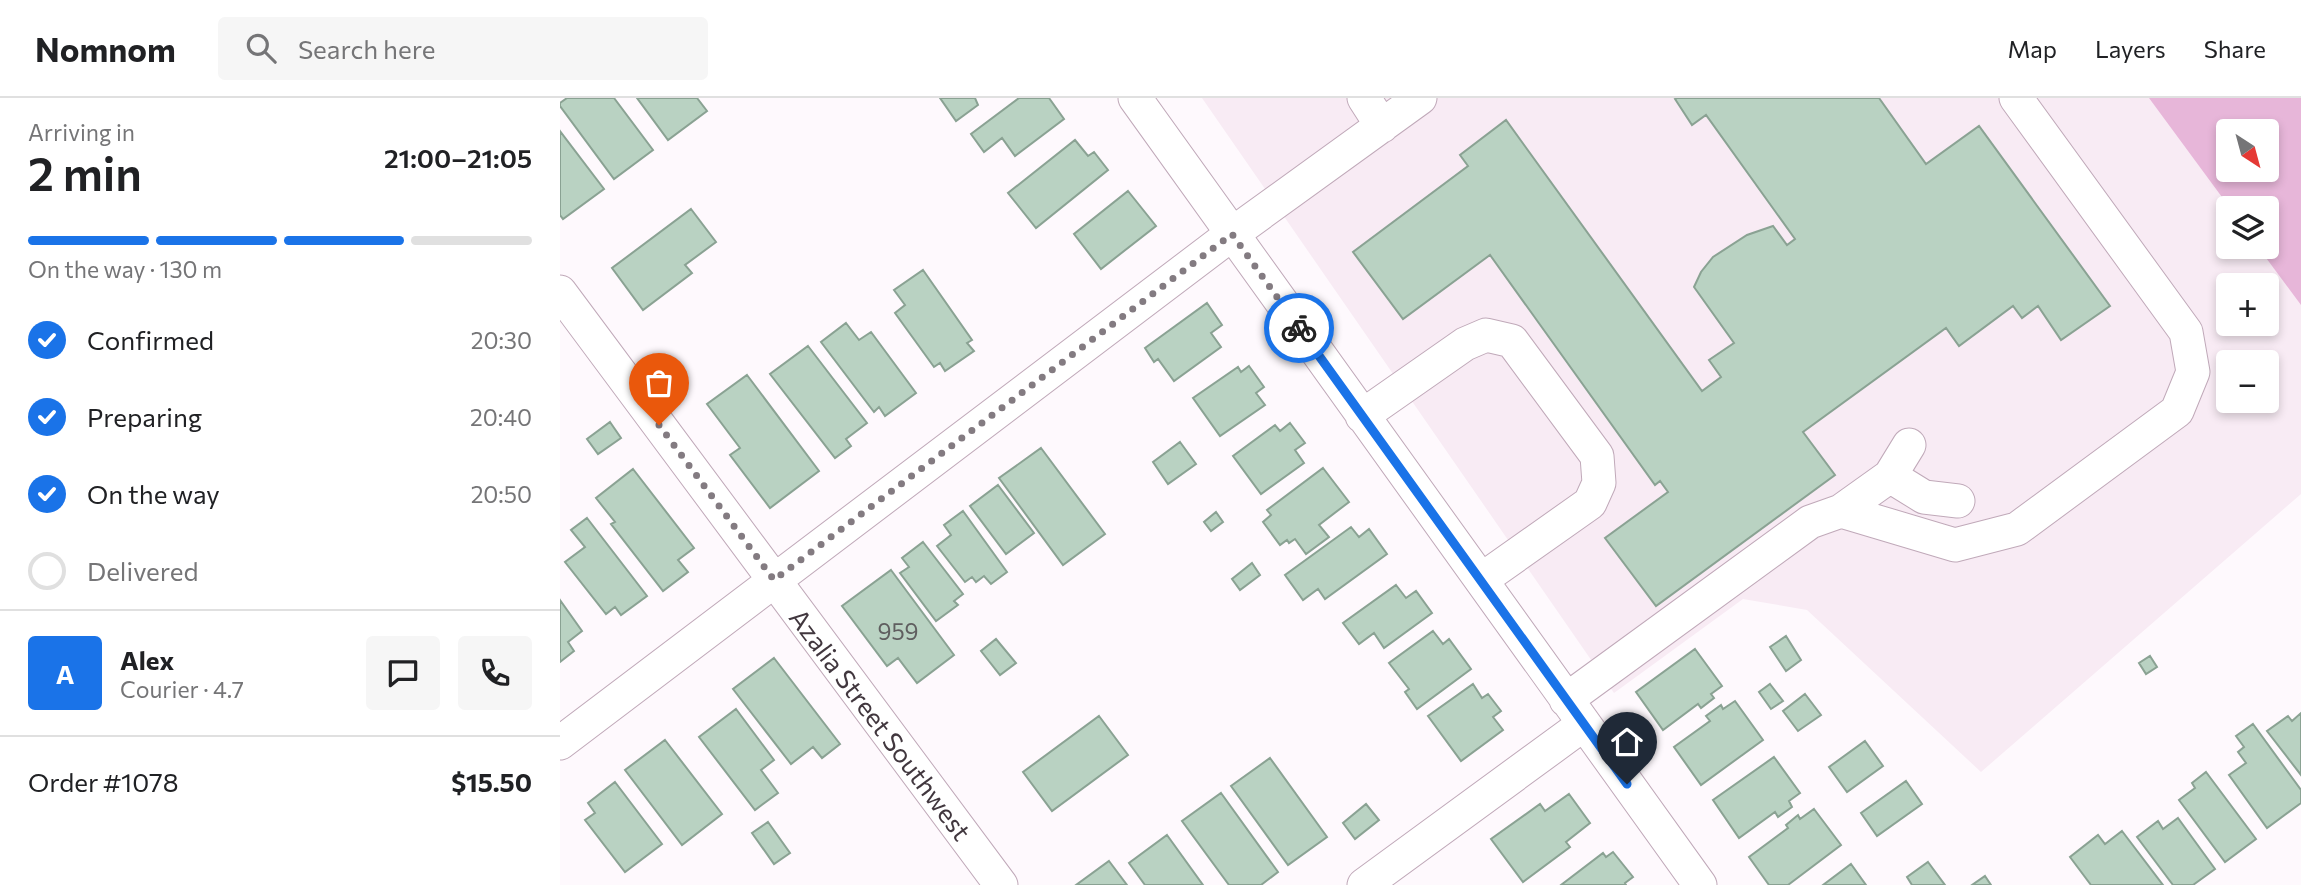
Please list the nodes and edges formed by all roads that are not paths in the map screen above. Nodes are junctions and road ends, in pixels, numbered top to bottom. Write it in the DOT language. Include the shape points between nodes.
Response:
graph roads {
  1 [pos="1135,98"];
  2 [pos="1364,98"];
  3 [pos="1420,98"];
  4 [pos="2016,98"];
  5 [pos="1382,126"];
  6 [pos="1232,234"];
  7 [pos="560,292"];
  8 [pos="1362,416"];
  9 [pos="1909,444"];
  10 [pos="1890,476"];
  11 [pos="1958,501"];
  12 [pos="1842,511"];
  13 [pos="774,580"];
  14 [pos="1480,580"];
  15 [pos="1575,712"];
  16 [pos="560,743"];
  17 [pos="1001,885"];
  18 [pos="1364,885"];
  19 [pos="1700,885"];
  1 -- 6 [label="street"];
  2 -- 5 [label="street"];
  3 -- 5 [label="street"];
  4 -- 12 [label="street" via="2186,332 2193,372 2178,411 2017,529 1955,545"];
  5 -- 6 [label="street"];
  6 -- 8 [label="street"];
  6 -- 13 [label="street"];
  7 -- 13 [label="street, Azalia Street Southwest"];
  8 -- 14 [label="street"];
  8 -- 14 [label="street" via="1465,344 1486,335 1512,341 1597,456 1599,483 1590,503"];
  9 -- 10 [label="street"];
  10 -- 11 [label="street" via="1924,497"];
  10 -- 12 [label="street"];
  12 -- 15 [label="street" via="1810,522"];
  13 -- 16 [label="street"];
  13 -- 17 [label="street, Azalia Street Southwest"];
  14 -- 15 [label="street"];
  15 -- 18 [label="street"];
  15 -- 19 [label="street"];
}
